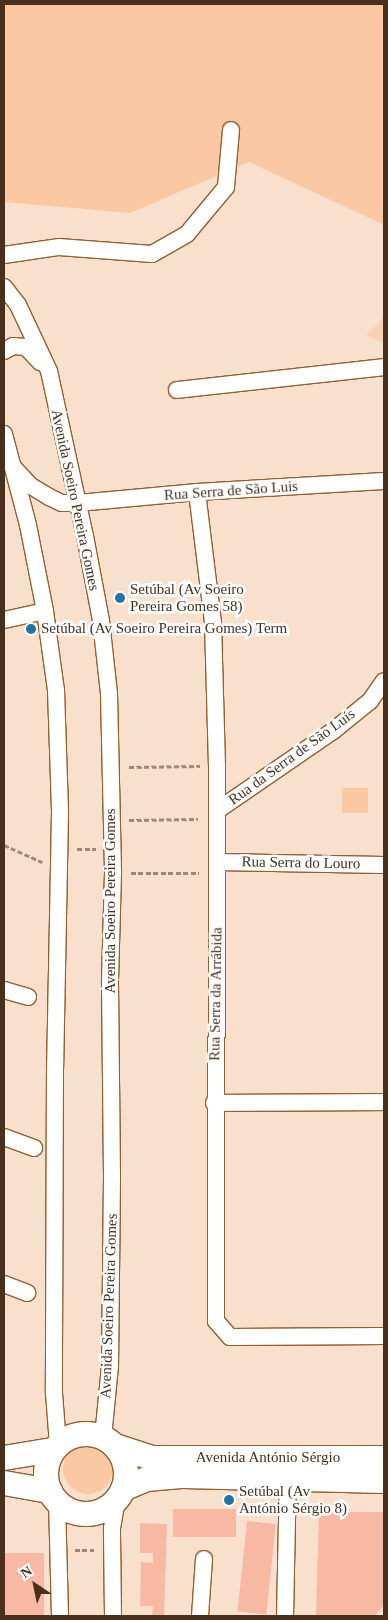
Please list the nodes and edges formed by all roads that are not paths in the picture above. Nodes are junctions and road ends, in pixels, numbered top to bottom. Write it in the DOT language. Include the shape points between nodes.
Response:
graph roads {
  1 [pos="231,130"];
  2 [pos="4,255"];
  3 [pos="4,287"];
  4 [pos="4,351"];
  5 [pos="384,367"];
  6 [pos="48,371"];
  7 [pos="177,390"];
  8 [pos="4,434"];
  9 [pos="10,464"];
  10 [pos="384,482"];
  11 [pos="197,492"];
  12 [pos="78,504"];
  13 [pos="46,611"];
  14 [pos="4,620"];
  15 [pos="384,681"];
  16 [pos="218,810"];
  17 [pos="217,862"];
  18 [pos="384,864"];
  19 [pos="4,990"];
  20 [pos="28,997"];
  21 [pos="384,1102"];
  22 [pos="214,1103"];
  23 [pos="4,1137"];
  24 [pos="34,1148"];
  25 [pos="4,1284"];
  26 [pos="27,1293"];
  27 [pos="384,1336"];
  28 [pos="109,1442"];
  29 [pos="56,1448"];
  30 [pos="4,1458"];
  31 [pos="384,1458"];
  32 [pos="288,1478"];
  33 [pos="384,1480"];
  34 [pos="4,1483"];
  35 [pos="120,1494"];
  36 [pos="53,1496"];
  37 [pos="204,1559"];
  38 [pos="60,1616"];
  39 [pos="113,1616"];
  40 [pos="200,1616"];
  41 [pos="285,1616"];
  1 -- 2 [label="street" via="226,187 187,234 152,254 59,247"];
  3 -- 6 [label="street, Avenida Soeiro Pereira Gomes" via="18,305"];
  4 -- 6 [label="street, Avenida Soeiro Pereira Gomes" via="13,346 26,347"];
  5 -- 7 [label="street"];
  6 -- 12 [label="street, Avenida Soeiro Pereira Gomes"];
  8 -- 9 [label="street"];
  9 -- 12 [label="street, Rua Serra de São Luis" via="31,486 49,497 62,503"];
  9 -- 13 [label="street" via="28,525"];
  10 -- 11 [label="street, Rua Serra de São Luis"];
  11 -- 12 [label="street, Rua Serra de São Luis"];
  11 -- 16 [label="street, Rua Serra da Arrábida" via="213,623"];
  12 -- 28 [label="street, Avenida Soeiro Pereira Gomes" via="101,622 109,694 112,1178"];
  13 -- 14 [label="street"];
  13 -- 29 [label="street" via="56,690 60,813 55,1068"];
  15 -- 16 [label="street, Rua da Serra de São Luís" via="370,701 333,731"];
  16 -- 17 [label="street, Rua Serra da Arrábida"];
  17 -- 18 [label="street, Rua Serra do Louro"];
  17 -- 22 [label="street, Rua Serra da Arrábida"];
  19 -- 20 [label="street"];
  21 -- 22 [label="street"];
  22 -- 27 [label="street, Rua Serra da Arrábida" via="216,1321 230,1336"];
  23 -- 24 [label="street"];
  25 -- 26 [label="street"];
  28 -- 29 [label="main road" via="78,1434"];
  28 -- 31 [label="main road, Avenida António Sérgio" via="151,1458"];
  28 -- 35 [label="main road, Avenida Soeiro Pereira Gomes" via="123,1459 126,1474"];
  29 -- 30 [label="main road"];
  29 -- 36 [label="main road" via="47,1463"];
  32 -- 33 [label="main road, Avenida António Sérgio"];
  32 -- 35 [label="main road, Avenida António Sérgio" via="184,1476 147,1479"];
  32 -- 41 [label="street"];
  34 -- 36 [label="main road"];
  35 -- 36 [label="main road" via="107,1508 80,1514"];
  35 -- 39 [label="street, Avenida Soeiro Pereira Gomes" via="113,1550"];
  36 -- 38 [label="street" via="60,1550"];
  37 -- 40 [label="street"];
}
